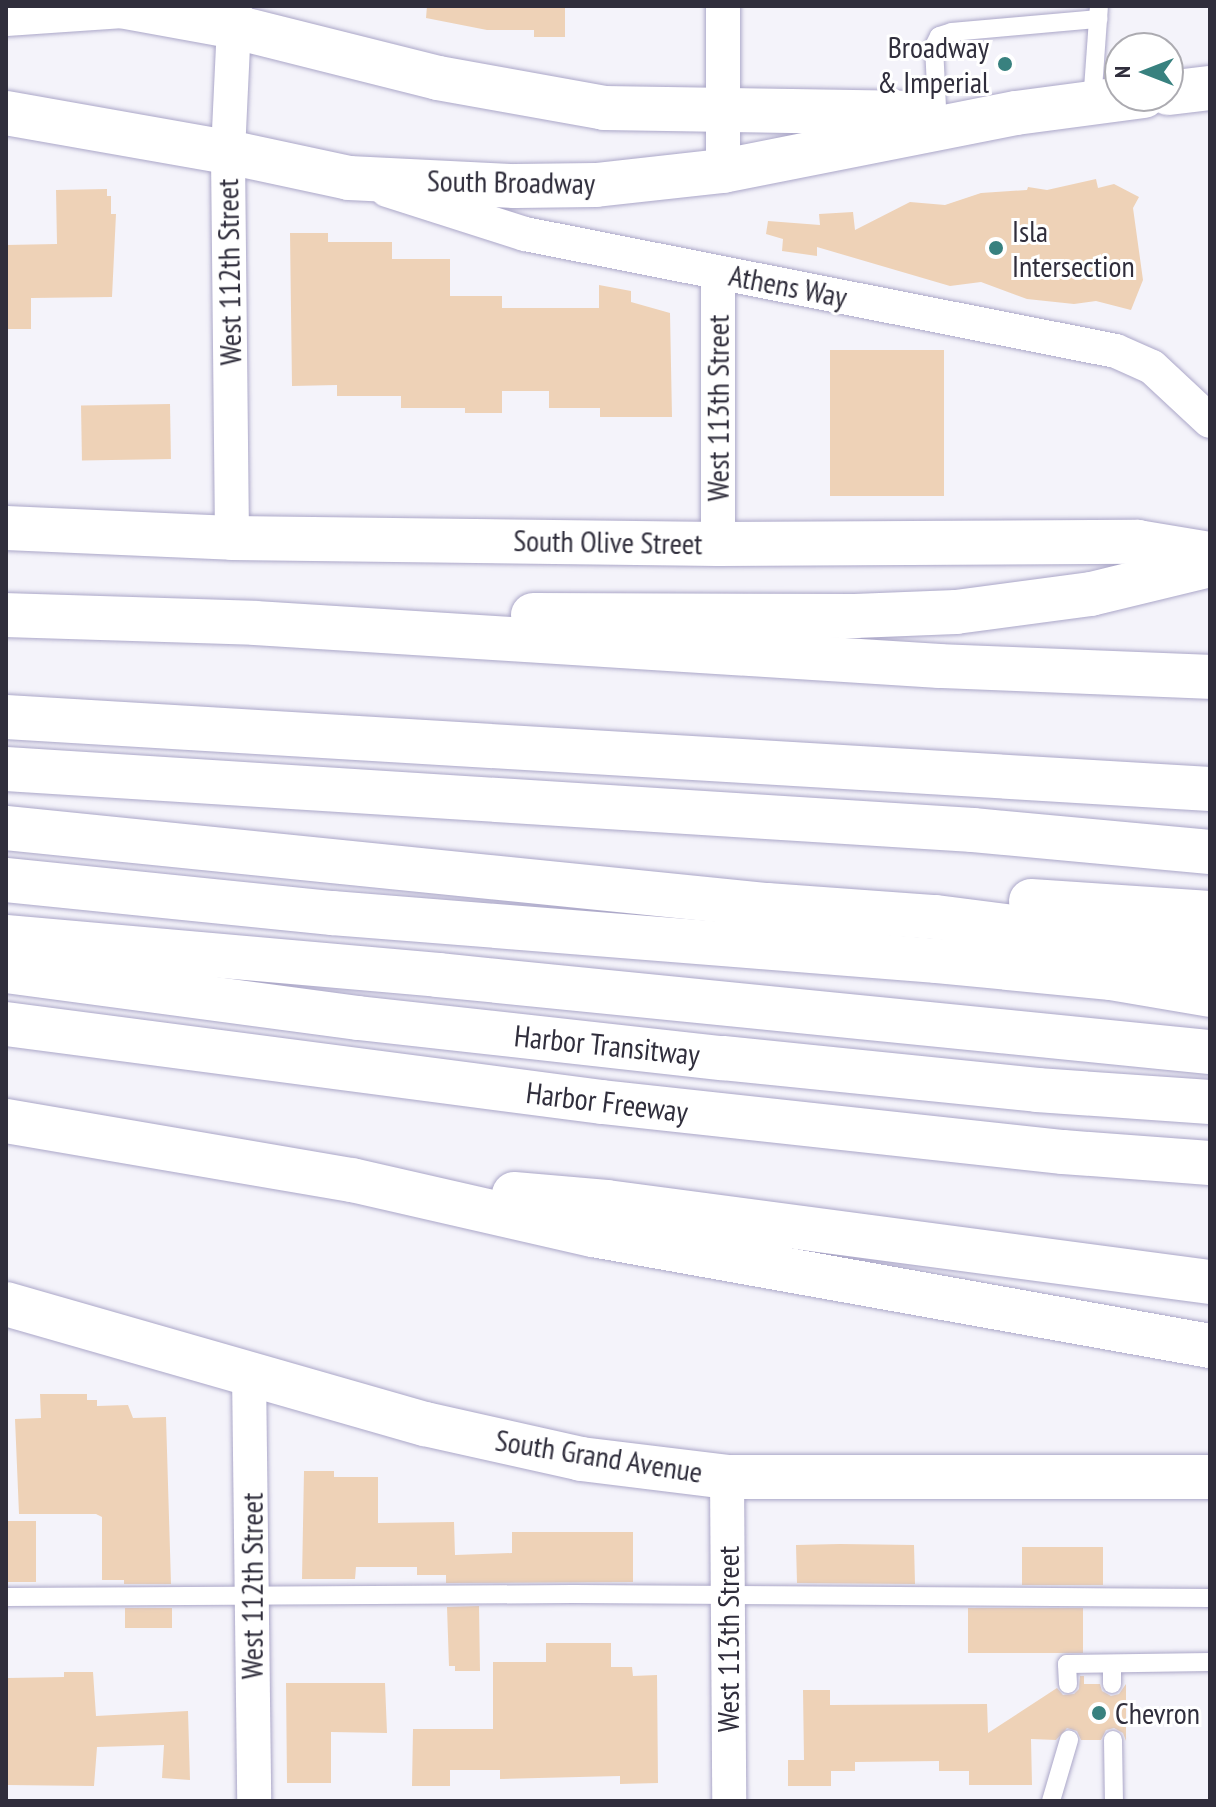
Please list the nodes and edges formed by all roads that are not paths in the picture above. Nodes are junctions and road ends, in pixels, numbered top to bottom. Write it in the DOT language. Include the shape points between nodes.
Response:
graph roads {
  1 [pos="122,6"];
  2 [pos="723,6"];
  3 [pos="1099,12"];
  4 [pos="6,14"];
  5 [pos="235,16"];
  6 [pos="1210,88"];
  7 [pos="1184,91"];
  8 [pos="1104,101"];
  9 [pos="1092,103"];
  10 [pos="724,112"];
  11 [pos="6,113"];
  12 [pos="938,120"];
  13 [pos="228,152"];
  14 [pos="723,171"];
  15 [pos="349,178"];
  16 [pos="718,273"];
  17 [pos="1210,421"];
  18 [pos="6,528"];
  19 [pos="232,538"];
  20 [pos="718,544"];
  21 [pos="1210,554"];
  22 [pos="1210,565"];
  23 [pos="6,615"];
  24 [pos="255,623"];
  25 [pos="1210,677"];
  26 [pos="6,717"];
  27 [pos="6,769"];
  28 [pos="1210,789"];
  29 [pos="6,828"];
  30 [pos="107,839"];
  31 [pos="1210,852"];
  32 [pos="6,880"];
  33 [pos="1210,913"];
  34 [pos="6,937"];
  35 [pos="1210,957"];
  36 [pos="6,971"];
  37 [pos="1210,995"];
  38 [pos="6,1024"];
  39 [pos="1210,1052"];
  40 [pos="1210,1102"];
  41 [pos="6,1121"];
  42 [pos="1210,1163"];
  43 [pos="352,1180"];
  44 [pos="1210,1282"];
  45 [pos="6,1304"];
  46 [pos="1210,1346"];
  47 [pos="249,1372"];
  48 [pos="727,1477"];
  49 [pos="1210,1477"];
  50 [pos="251,1596"];
  51 [pos="728,1596"];
  52 [pos="6,1597"];
  53 [pos="1210,1598"];
  54 [pos="1210,1662"];
  55 [pos="1112,1664"];
  56 [pos="1068,1684"];
  57 [pos="1112,1684"];
  58 [pos="1069,1740"];
  59 [pos="1113,1740"];
  60 [pos="254,1801"];
  61 [pos="729,1801"];
  62 [pos="1051,1801"];
  63 [pos="1114,1801"];
  1 -- 4 [label="main road, South Broadway"];
  1 -- 5 [label="main road, South Broadway"];
  2 -- 10 [label="street"];
  3 -- 9 [label="lane"];
  3 -- 12 [label="lane" via="939,36 934,46"];
  5 -- 10 [label="main road, South Broadway" via="438,78 604,108"];
  5 -- 13 [label="street, West 112th Street"];
  6 -- 7 [label="main road"];
  8 -- 9 [label="main road, South Broadway"];
  9 -- 12 [label="main road, South Broadway"];
  10 -- 12 [label="main road, South Broadway"];
  10 -- 14 [label="street"];
  11 -- 13 [label="main road, South Broadway"];
  12 -- 14 [label="main road, South Broadway"];
  13 -- 15 [label="main road, South Broadway"];
  13 -- 19 [label="street, West 112th Street"];
  14 -- 15 [label="main road, South Broadway" via="596,185"];
  15 -- 16 [label="street, Athens Way" via="525,234"];
  16 -- 17 [label="street, Athens Way" via="1116,351 1152,367"];
  16 -- 20 [label="street, West 113th Street"];
  18 -- 19 [label="main road, South Olive Street"];
  19 -- 20 [label="main road, South Olive Street"];
  20 -- 21 [label="main road, South Olive Street" via="1138,542"];
  22 -- 24 [label="main road" via="1070,598 934,614 583,614"];
  23 -- 24 [label="main road"];
  24 -- 25 [label="main road" via="940,666"];
  26 -- 28 [label="main road"];
  27 -- 31 [label="main road" via="973,830"];
  29 -- 30 [label="main road"];
  30 -- 33 [label="main road" via="561,865"];
  30 -- 35 [label="main road" via="936,917"];
  32 -- 37 [label="main road" via="332,913 937,961 1111,978"];
  34 -- 39 [label="main road"];
  36 -- 40 [label="main road, Harbor Transitway" via="358,1018 707,1056"];
  38 -- 42 [label="main road, Harbor Freeway" via="602,1102"];
  41 -- 43 [label="main road"];
  43 -- 44 [label="main road" via="607,1202"];
  43 -- 46 [label="main road" via="593,1235"];
  45 -- 47 [label="main road, South Grand Avenue"];
  47 -- 48 [label="main road, South Grand Avenue" via="425,1424 565,1456"];
  47 -- 50 [label="street, West 112th Street"];
  48 -- 49 [label="main road, South Grand Avenue"];
  48 -- 51 [label="street, West 113th Street"];
  50 -- 51 [label="lane"];
  50 -- 52 [label="lane"];
  50 -- 60 [label="street, West 112th Street"];
  51 -- 53 [label="lane"];
  51 -- 61 [label="street, West 113th Street"];
  54 -- 55 [label="lane"];
  55 -- 56 [label="lane" via="1067,1664"];
  55 -- 57 [label="lane"];
  58 -- 62 [label="lane"];
  59 -- 63 [label="lane"];
}
